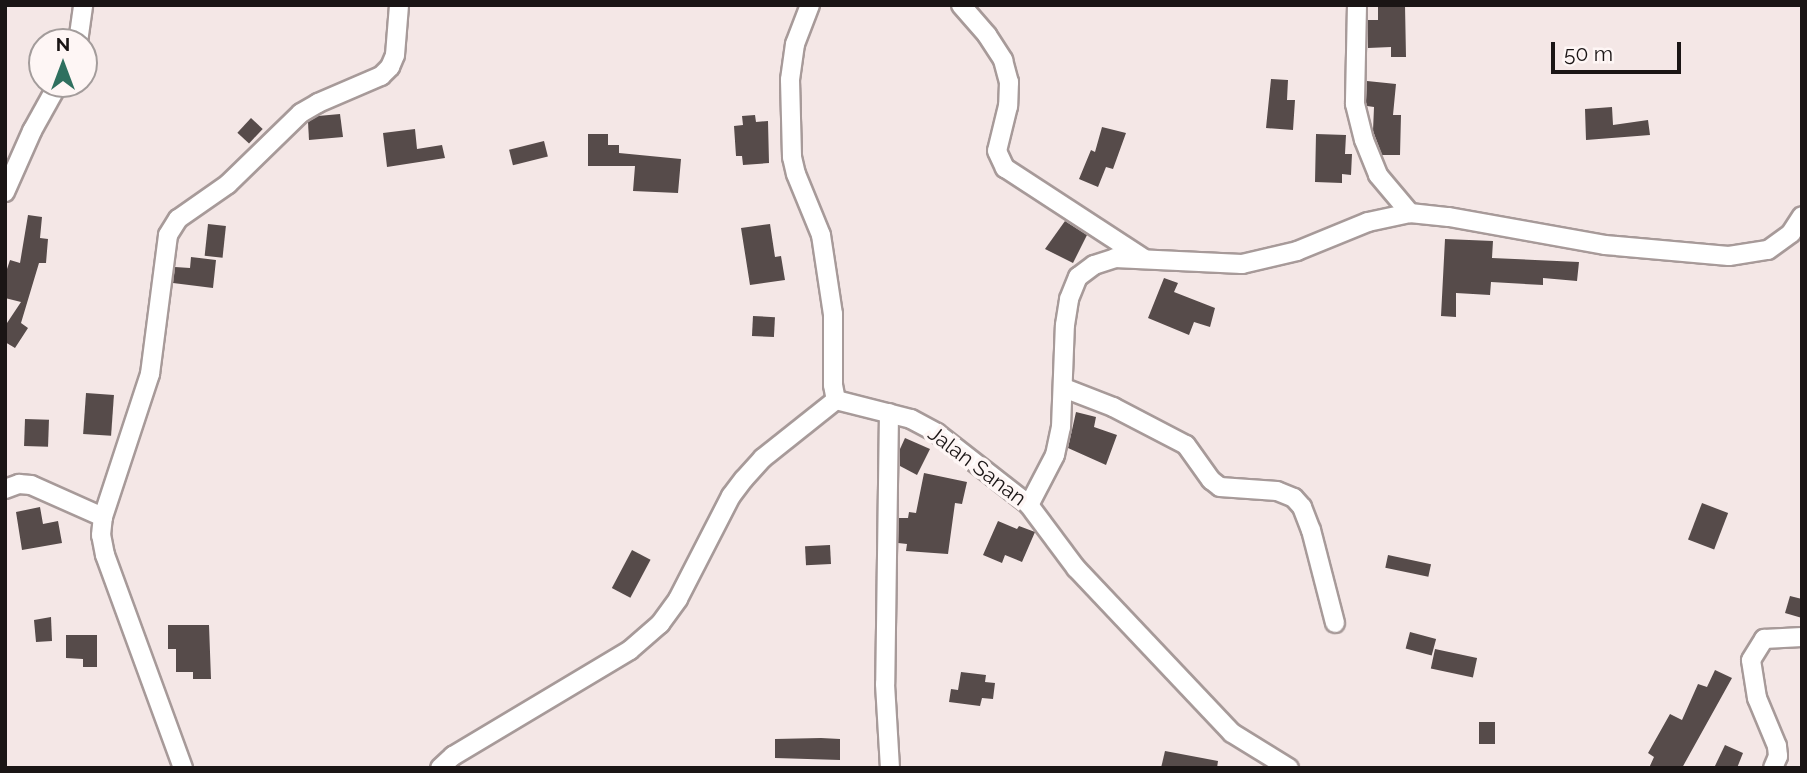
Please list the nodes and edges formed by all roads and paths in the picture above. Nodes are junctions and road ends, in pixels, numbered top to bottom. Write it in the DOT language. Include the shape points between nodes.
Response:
graph roads {
  1 [pos="83,5"];
  2 [pos="399,5"];
  3 [pos="810,5"];
  4 [pos="961,5"];
  5 [pos="1357,5"];
  6 [pos="80,28"];
  7 [pos="50,98"];
  8 [pos="5,192"];
  9 [pos="1410,214"];
  10 [pos="1802,216"];
  11 [pos="1144,259"];
  12 [pos="1064,388"];
  13 [pos="836,400"];
  14 [pos="889,413"];
  15 [pos="5,489"];
  16 [pos="1030,505"];
  17 [pos="103,517"];
  18 [pos="1335,623"];
  19 [pos="1802,637"];
  20 [pos="183,768"];
  21 [pos="440,768"];
  22 [pos="890,768"];
  23 [pos="1289,768"];
  24 [pos="1773,768"];
  1 -- 6 [label="street"];
  2 -- 17 [label="street" via="395,55 381,76 301,113 228,184 172,226 150,374"];
  3 -- 13 [label="street" via="795,44 790,80 792,157 821,235 833,314"];
  4 -- 11 [label="street" via="1003,60 1009,82 997,150 1005,168"];
  5 -- 9 [label="street" via="1355,104 1364,140 1378,175"];
  7 -- 8 [label="street"];
  9 -- 10 [label="street" via="1605,245 1728,256 1768,250 1791,233"];
  9 -- 11 [label="street" via="1368,222 1297,251 1242,264"];
  11 -- 12 [label="street" via="1115,258 1094,265 1073,286 1065,325"];
  12 -- 16 [label="street" via="1055,454"];
  12 -- 18 [label="street" via="1113,407 1186,445 1220,486 1278,491 1294,498 1311,530"];
  13 -- 14 [label="street, Jalan Sanan"];
  13 -- 21 [label="street" via="763,458 744,479 660,624 630,650"];
  14 -- 16 [label="street, Jalan Sanan" via="937,433"];
  14 -- 22 [label="street" via="885,684"];
  15 -- 17 [label="street" via="31,485"];
  16 -- 23 [label="street, Jalan Sanan" via="1076,568 1232,733"];
  17 -- 20 [label="street" via="104,555"];
  19 -- 24 [label="street" via="1765,639 1751,660 1757,698 1777,746"];
}
